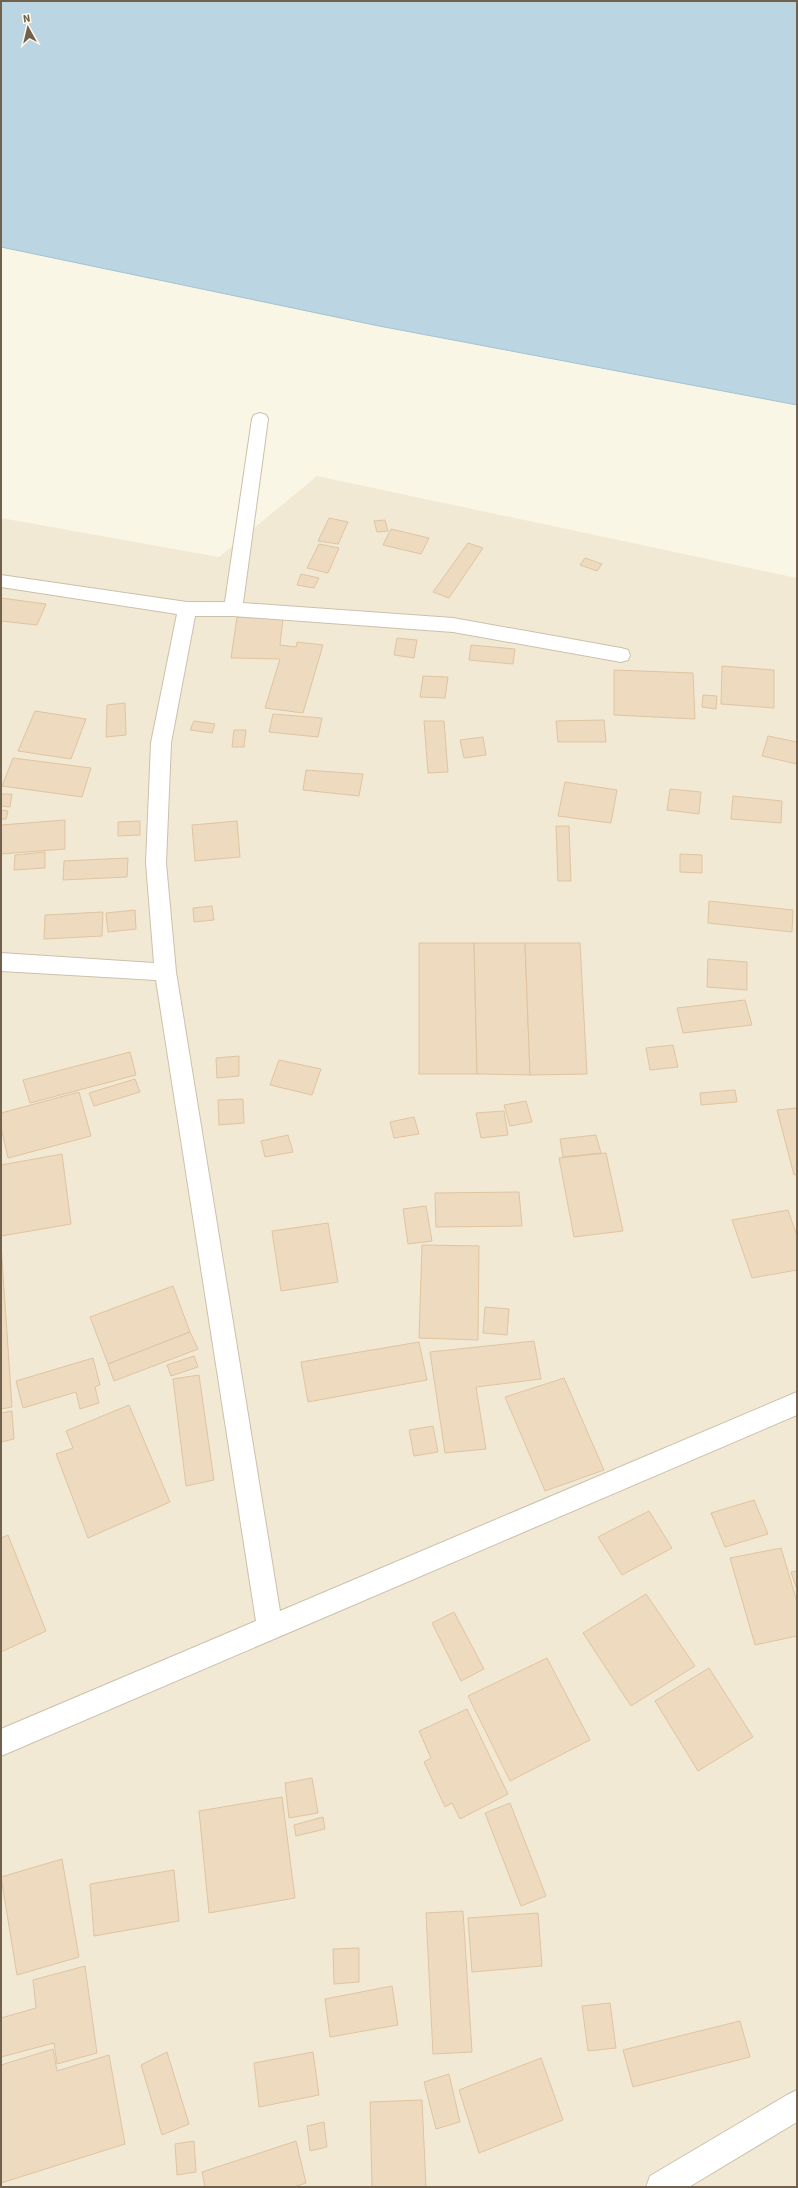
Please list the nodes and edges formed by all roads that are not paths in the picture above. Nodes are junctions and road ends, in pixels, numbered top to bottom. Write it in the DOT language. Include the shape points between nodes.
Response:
graph roads {
  1 [pos="260,419"];
  2 [pos="1,581"];
  3 [pos="187,609"];
  4 [pos="232,609"];
  5 [pos="621,655"];
  6 [pos="1,962"];
  7 [pos="165,972"];
  8 [pos="797,1403"];
  9 [pos="270,1627"];
  10 [pos="1,1743"];
  11 [pos="797,2105"];
  12 [pos="661,2187"];
  1 -- 4 [label="street"];
  2 -- 3 [label="street"];
  3 -- 4 [label="street"];
  3 -- 7 [label="street" via="161,743 156,864"];
  4 -- 5 [label="street" via="453,625"];
  6 -- 7 [label="street"];
  7 -- 9 [label="street"];
  8 -- 9 [label="street"];
  9 -- 10 [label="street"];
  11 -- 12 [label="street"];
}
